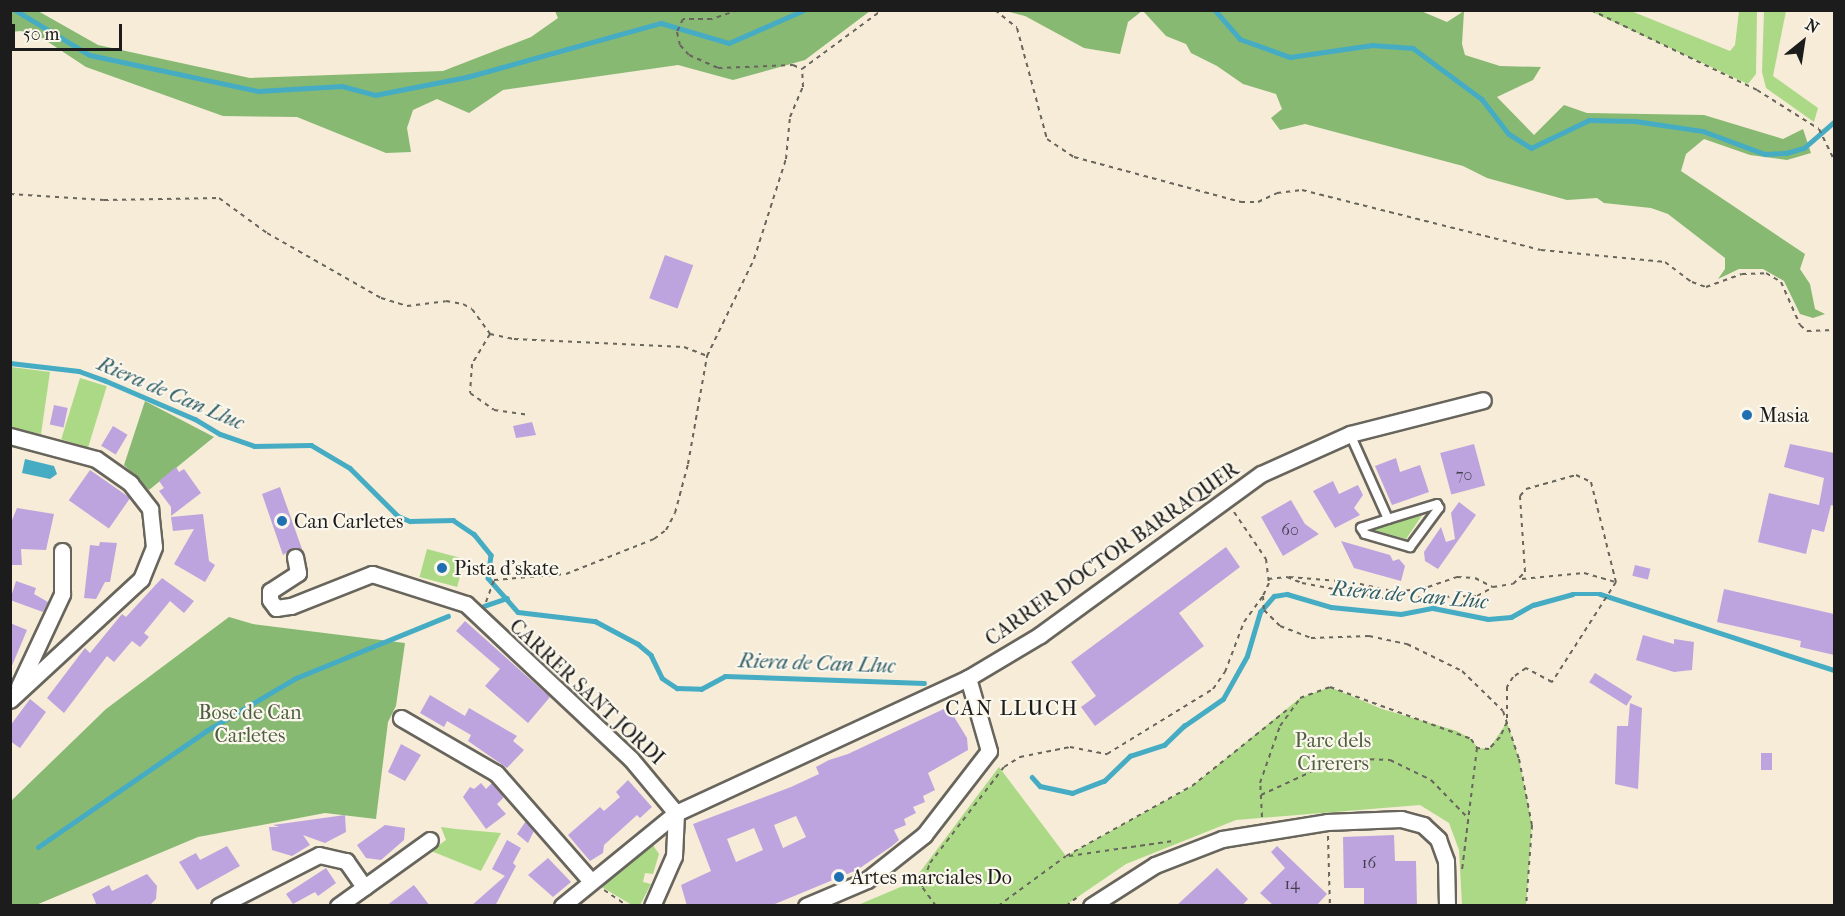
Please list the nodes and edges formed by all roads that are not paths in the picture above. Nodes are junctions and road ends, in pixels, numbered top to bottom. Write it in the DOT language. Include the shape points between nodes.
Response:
graph roads {
  1 [pos="1483,400"];
  2 [pos="1350,434"];
  3 [pos="10,436"];
  4 [pos="1388,519"];
  5 [pos="62,551"];
  6 [pos="295,557"];
  7 [pos="968,678"];
  8 [pos="13,697"];
  9 [pos="400,717"];
  10 [pos="676,813"];
  11 [pos="430,840"];
  12 [pos="593,884"];
  13 [pos="364,887"];
  14 [pos="219,906"];
  15 [pos="338,906"];
  16 [pos="562,906"];
  17 [pos="652,906"];
  18 [pos="806,906"];
  19 [pos="1091,906"];
  20 [pos="1447,906"];
  1 -- 2 [label="street, CARRER DOCTOR BARRAQUER"];
  2 -- 4 [label="lane"];
  2 -- 7 [label="street, CARRER DOCTOR BARRAQUER" via="1287,460 1224,497 1040,635"];
  3 -- 8 [label="street" via="74,452 109,467 142,495 150,510 153,530 149,565 141,579"];
  4 -- 4 [label="lane" via="1362,528 1365,534 1410,547 1439,508 1437,504"];
  5 -- 8 [label="street" via="62,594"];
  6 -- 10 [label="street, CARRER SANT JORDI" via="298,573 270,591 276,608 291,606 372,574 466,604 631,759"];
  7 -- 10 [label="street, CARRER DOCTOR BARRAQUER"];
  7 -- 18 [label="street" via="989,751 924,835 867,880"];
  9 -- 12 [label="street" via="496,773"];
  10 -- 12 [label="street, CARRER DOCTOR BARRAQUER"];
  10 -- 17 [label="street" via="674,856"];
  11 -- 13 [label="street"];
  12 -- 16 [label="street, CARRER DOCTOR BARRAQUER"];
  13 -- 14 [label="street" via="346,861 319,855"];
  13 -- 15 [label="street"];
  19 -- 20 [label="street" via="1122,882 1190,850 1244,833 1327,822 1401,819 1431,831 1446,861"];
}
